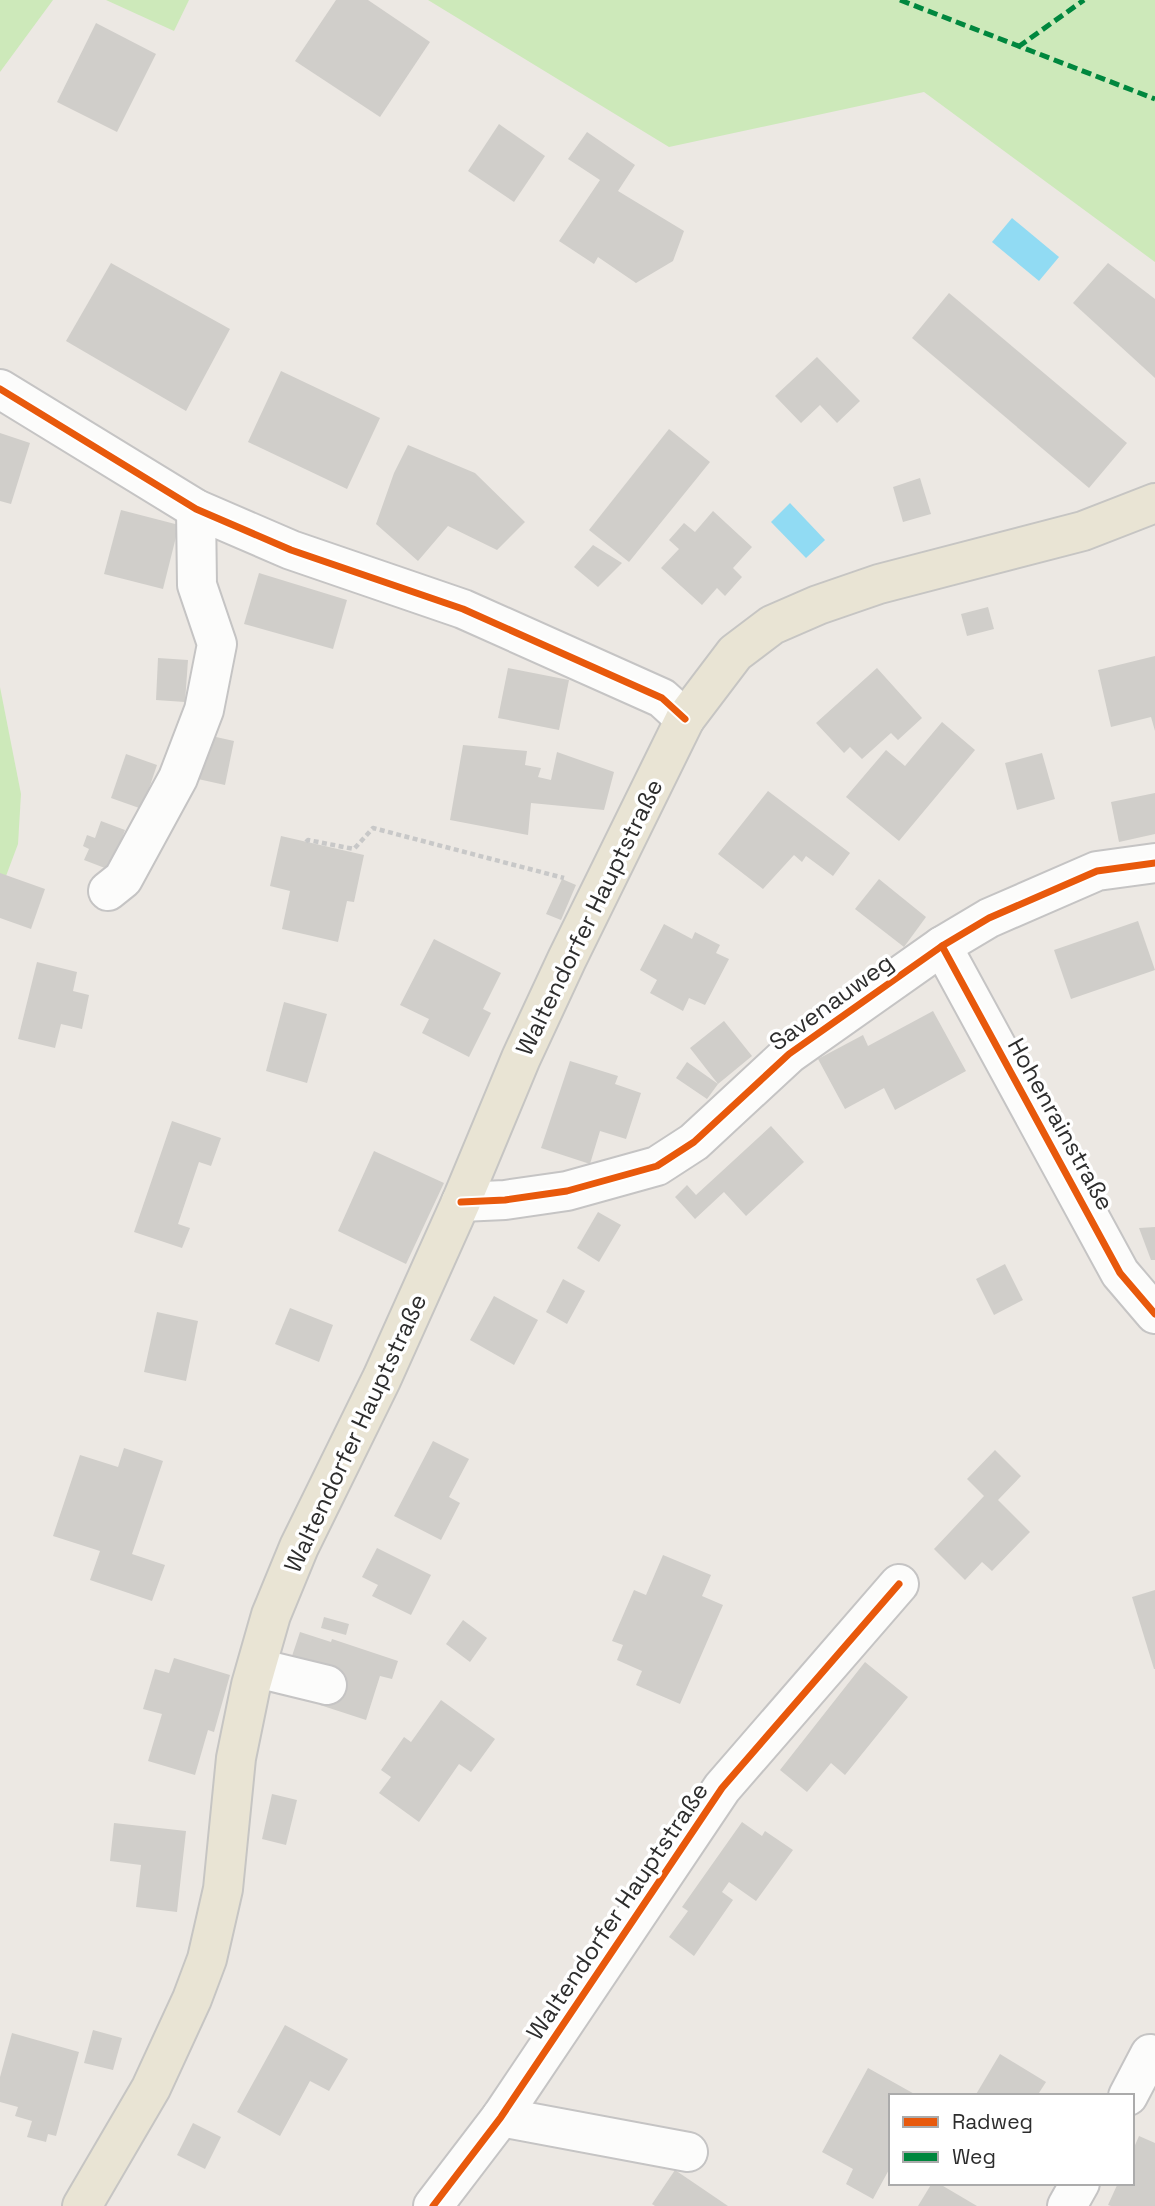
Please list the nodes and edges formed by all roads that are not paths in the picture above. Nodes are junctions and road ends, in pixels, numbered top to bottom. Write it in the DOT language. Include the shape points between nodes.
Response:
graph roads {
  1 [pos="0,390"];
  2 [pos="1155,503"];
  3 [pos="196,509"];
  4 [pos="685,719"];
  5 [pos="1155,863"];
  6 [pos="108,891"];
  7 [pos="942,946"];
  8 [pos="461,1202"];
  9 [pos="1155,1314"];
  10 [pos="899,1584"];
  11 [pos="257,1668"];
  12 [pos="327,1685"];
  13 [pos="1150,2054"];
  14 [pos="1129,2094"];
  15 [pos="501,2117"];
  16 [pos="688,2152"];
  17 [pos="1079,2185"];
  18 [pos="82,2206"];
  19 [pos="433,2206"];
  20 [pos="1067,2206"];
  1 -- 3 [label="street"];
  2 -- 4 [label="main road, Waltendorfer Hauptstraße" via="1083,531 879,584 772,625 735,653"];
  3 -- 4 [label="street" via="291,550 463,609 662,698"];
  3 -- 6 [label="street" via="197,585 217,644 204,710 178,778 123,879"];
  4 -- 8 [label="main road, Waltendorfer Hauptstraße" via="521,1058"];
  5 -- 7 [label="street, Savenauweg" via="1097,871 989,918"];
  7 -- 8 [label="street, Savenauweg" via="789,1054 694,1143 657,1166 567,1191"];
  7 -- 9 [label="street, Hohenrainstraße" via="1120,1273"];
  8 -- 11 [label="main road, Waltendorfer Hauptstraße" via="299,1547 271,1615"];
  10 -- 15 [label="street, Waltendorfer Hauptstraße" via="722,1788"];
  11 -- 12 [label="street"];
  11 -- 18 [label="main road, Waltendorfer Hauptstraße" via="236,1758 223,1889 207,1959 150,2088"];
  13 -- 14 [label="street"];
  15 -- 16 [label="street"];
  15 -- 19 [label="street, Waltendorfer Hauptstraße"];
  17 -- 20 [label="street"];
}
